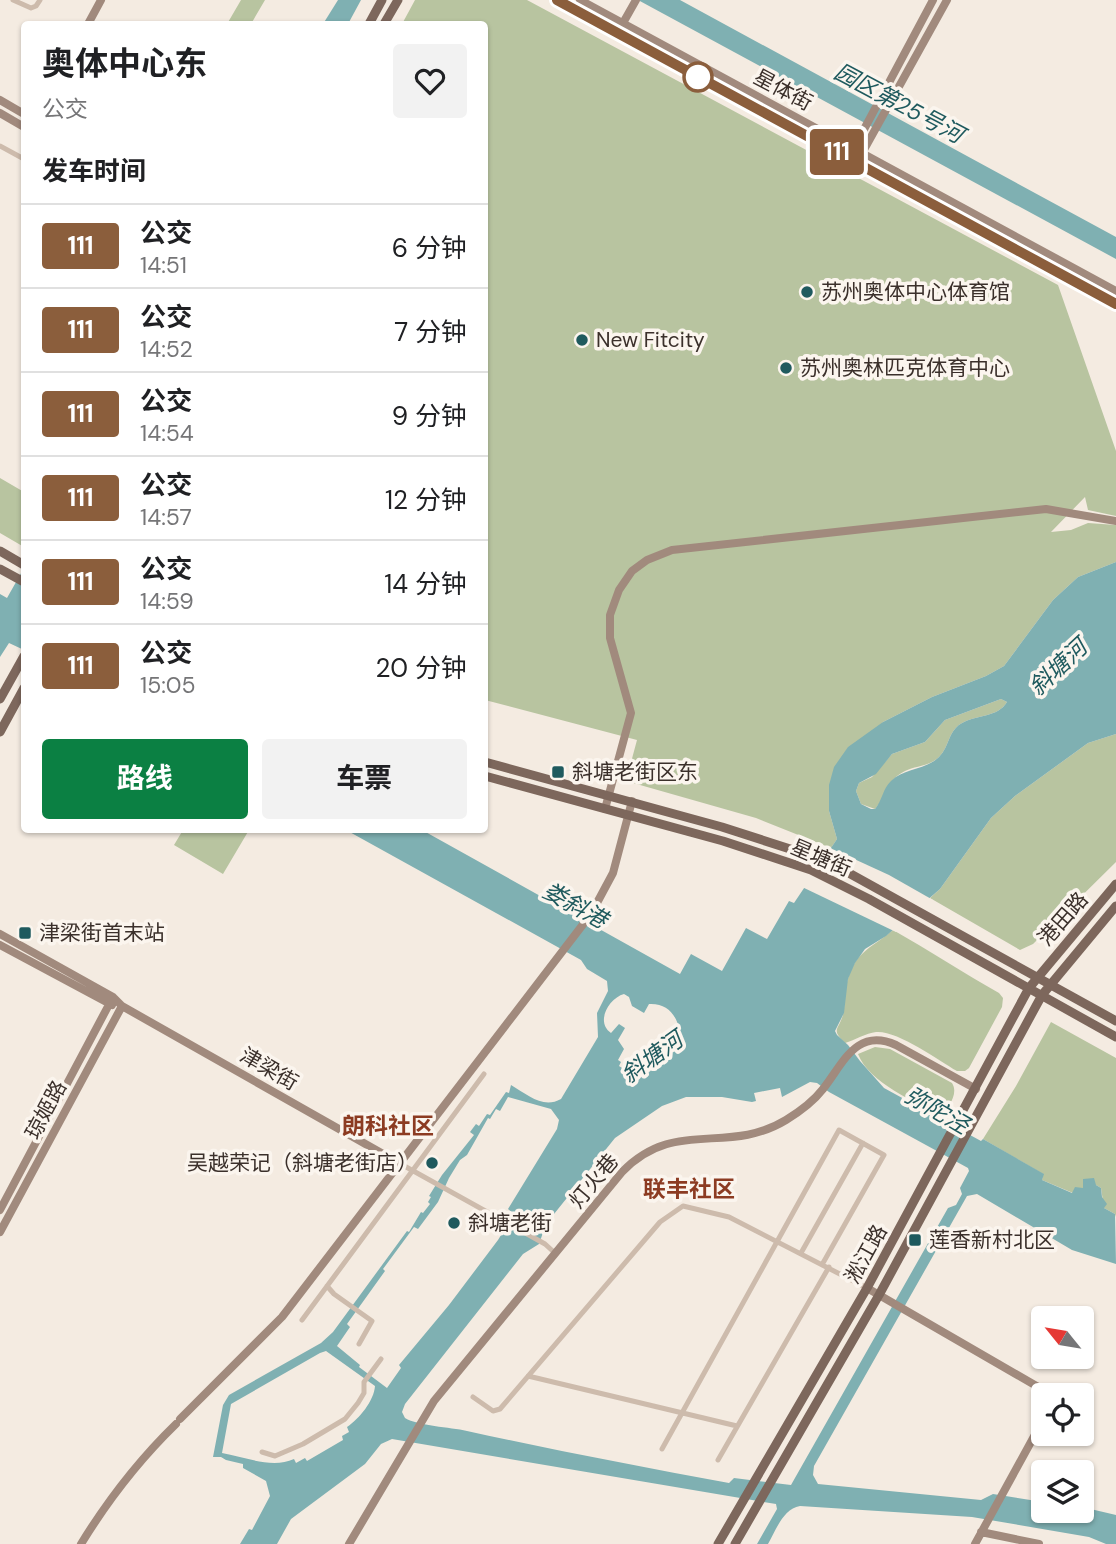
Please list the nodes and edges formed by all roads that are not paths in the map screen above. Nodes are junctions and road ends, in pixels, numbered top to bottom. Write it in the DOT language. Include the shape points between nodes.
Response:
graph roads {
  1 [pos="13,0"];
  2 [pos="40,0"];
  3 [pos="101,0"];
  4 [pos="382,0"];
  5 [pos="398,0"];
  6 [pos="557,0"];
  7 [pos="580,0"];
  8 [pos="933,0"];
  9 [pos="947,0"];
  10 [pos="636,1"];
  11 [pos="90,21"];
  12 [pos="371,21"];
  13 [pos="386,21"];
  14 [pos="623,23"];
  15 [pos="0,100"];
  16 [pos="21,112"];
  17 [pos="0,113"];
  18 [pos="21,125"];
  19 [pos="0,146"];
  20 [pos="853,148"];
  21 [pos="864,153"];
  22 [pos="21,157"];
  23 [pos="853,160"];
  24 [pos="1116,291"];
  25 [pos="1116,304"];
  26 [pos="1116,521"];
  27 [pos="0,551"];
  28 [pos="21,564"];
  29 [pos="0,569"];
  30 [pos="20,580"];
  31 [pos="21,661"];
  32 [pos="21,694"];
  33 [pos="0,699"];
  34 [pos="0,732"];
  35 [pos="488,763"];
  36 [pos="488,777"];
  37 [pos="609,795"];
  38 [pos="632,801"];
  39 [pos="605,809"];
  40 [pos="628,816"];
  41 [pos="1116,884"];
  42 [pos="1116,906"];
  43 [pos="0,934"];
  44 [pos="0,945"];
  45 [pos="1037,977"];
  46 [pos="1050,984"];
  47 [pos="1029,988"];
  48 [pos="1042,995"];
  49 [pos="111,1001"];
  50 [pos="122,1006"];
  51 [pos="1116,1021"];
  52 [pos="1116,1037"];
  53 [pos="484,1074"];
  54 [pos="976,1089"];
  55 [pos="863,1143"];
  56 [pos="399,1163"];
  57 [pos="413,1171"];
  58 [pos="0,1210"];
  59 [pos="0,1232"];
  60 [pos="778,1243"];
  61 [pos="801,1253"];
  62 [pos="556,1254"];
  63 [pos="822,1264"];
  64 [pos="830,1267"];
  65 [pos="326,1285"];
  66 [pos="867,1288"];
  67 [pos="879,1295"];
  68 [pos="302,1320"];
  69 [pos="359,1344"];
  70 [pos="382,1359"];
  71 [pos="528,1376"];
  72 [pos="1031,1383"];
  73 [pos="473,1397"];
  74 [pos="683,1412"];
  75 [pos="737,1426"];
  76 [pos="1031,1442"];
  77 [pos="662,1450"];
  78 [pos="262,1452"];
  79 [pos="718,1460"];
  80 [pos="981,1532"];
  81 [pos="81,1544"];
  82 [pos="349,1544"];
  83 [pos="718,1544"];
  84 [pos="735,1544"];
  85 [pos="975,1544"];
  86 [pos="1039,1544"];
  1 -- 2 [label="street" via="31,8"];
  3 -- 11 [label="street"];
  4 -- 12 [label="main road"];
  5 -- 13 [label="main road"];
  6 -- 23 [label="street, 星体街"];
  7 -- 14 [label="street, 星体街"];
  8 -- 20 [label="street"];
  9 -- 21 [label="street"];
  10 -- 14 [label="street"];
  14 -- 20 [label="street, 星体街"];
  15 -- 16 [label="street"];
  17 -- 18 [label="street"];
  19 -- 22 [label="street"];
  20 -- 21 [label="street, 星体街"];
  20 -- 23 [label="street"];
  21 -- 23 [label="street"];
  21 -- 24 [label="street, 星体街"];
  23 -- 25 [label="street, 星体街"];
  26 -- 37 [label="street" via="1045,509 672,550 647,560 624,580 610,615 610,638 631,713"];
  27 -- 28 [label="main road"];
  29 -- 30 [label="main road"];
  31 -- 33 [label="main road"];
  32 -- 34 [label="main road"];
  35 -- 37 [label="main road, 星塘街"];
  36 -- 39 [label="main road, 星塘街"];
  37 -- 38 [label="main road, 星塘街"];
  37 -- 39 [label="street"];
  38 -- 40 [label="street"];
  38 -- 45 [label="main road, 星塘街" via="793,850 847,872"];
  39 -- 40 [label="main road, 星塘街"];
  40 -- 47 [label="main road, 星塘街" via="783,860 840,884"];
  40 -- 56 [label="street" via="613,873 591,914"];
  41 -- 45 [label="main road, 港田路"];
  42 -- 46 [label="main road, 港田路"];
  43 -- 49 [label="street, 津梁街"];
  44 -- 49 [label="street, 津梁街"];
  45 -- 46 [label="main road, 星塘街"];
  45 -- 47 [label="main road, 淞江路"];
  46 -- 48 [label="main road, 淞江路"];
  46 -- 51 [label="main road, 星塘街"];
  47 -- 48 [label="main road, 星塘街"];
  47 -- 54 [label="main road, 淞江路"];
  48 -- 52 [label="main road, 星塘街"];
  48 -- 67 [label="main road, 淞江路"];
  49 -- 50 [label="street, 津梁街"];
  49 -- 58 [label="street, 琼姬路"];
  50 -- 56 [label="street, 津梁街"];
  50 -- 59 [label="street, 琼姬路"];
  53 -- 57 [label="street"];
  54 -- 62 [label="street, 灯火巷" via="890,1042 872,1040 853,1049 822,1091 784,1122 733,1139 683,1139 648,1150 622,1172"];
  54 -- 66 [label="main road, 淞江路"];
  55 -- 60 [label="street" via="839,1129"];
  55 -- 61 [label="street"];
  55 -- 63 [label="street" via="884,1155"];
  56 -- 57 [label="street"];
  56 -- 81 [label="street" via="282,1317 130,1472"];
  57 -- 62 [label="street"];
  57 -- 65 [label="street"];
  60 -- 61 [label="street"];
  60 -- 71 [label="street" via="729,1217 683,1206 660,1222"];
  60 -- 74 [label="street"];
  61 -- 63 [label="street"];
  62 -- 82 [label="street, 灯火巷" via="421,1419"];
  63 -- 64 [label="street"];
  64 -- 66 [label="street"];
  64 -- 75 [label="street"];
  65 -- 68 [label="street"];
  65 -- 69 [label="street" via="372,1321"];
  66 -- 67 [label="street"];
  66 -- 83 [label="main road, 淞江路"];
  67 -- 72 [label="street"];
  67 -- 84 [label="main road, 淞江路"];
  70 -- 78 [label="street" via="345,1419 275,1456"];
  71 -- 73 [label="street" via="496,1411"];
  71 -- 74 [label="street"];
  74 -- 75 [label="street"];
  74 -- 77 [label="street"];
  75 -- 79 [label="street"];
  76 -- 80 [label="street"];
  80 -- 85 [label="street"];
  80 -- 86 [label="street"];
}
